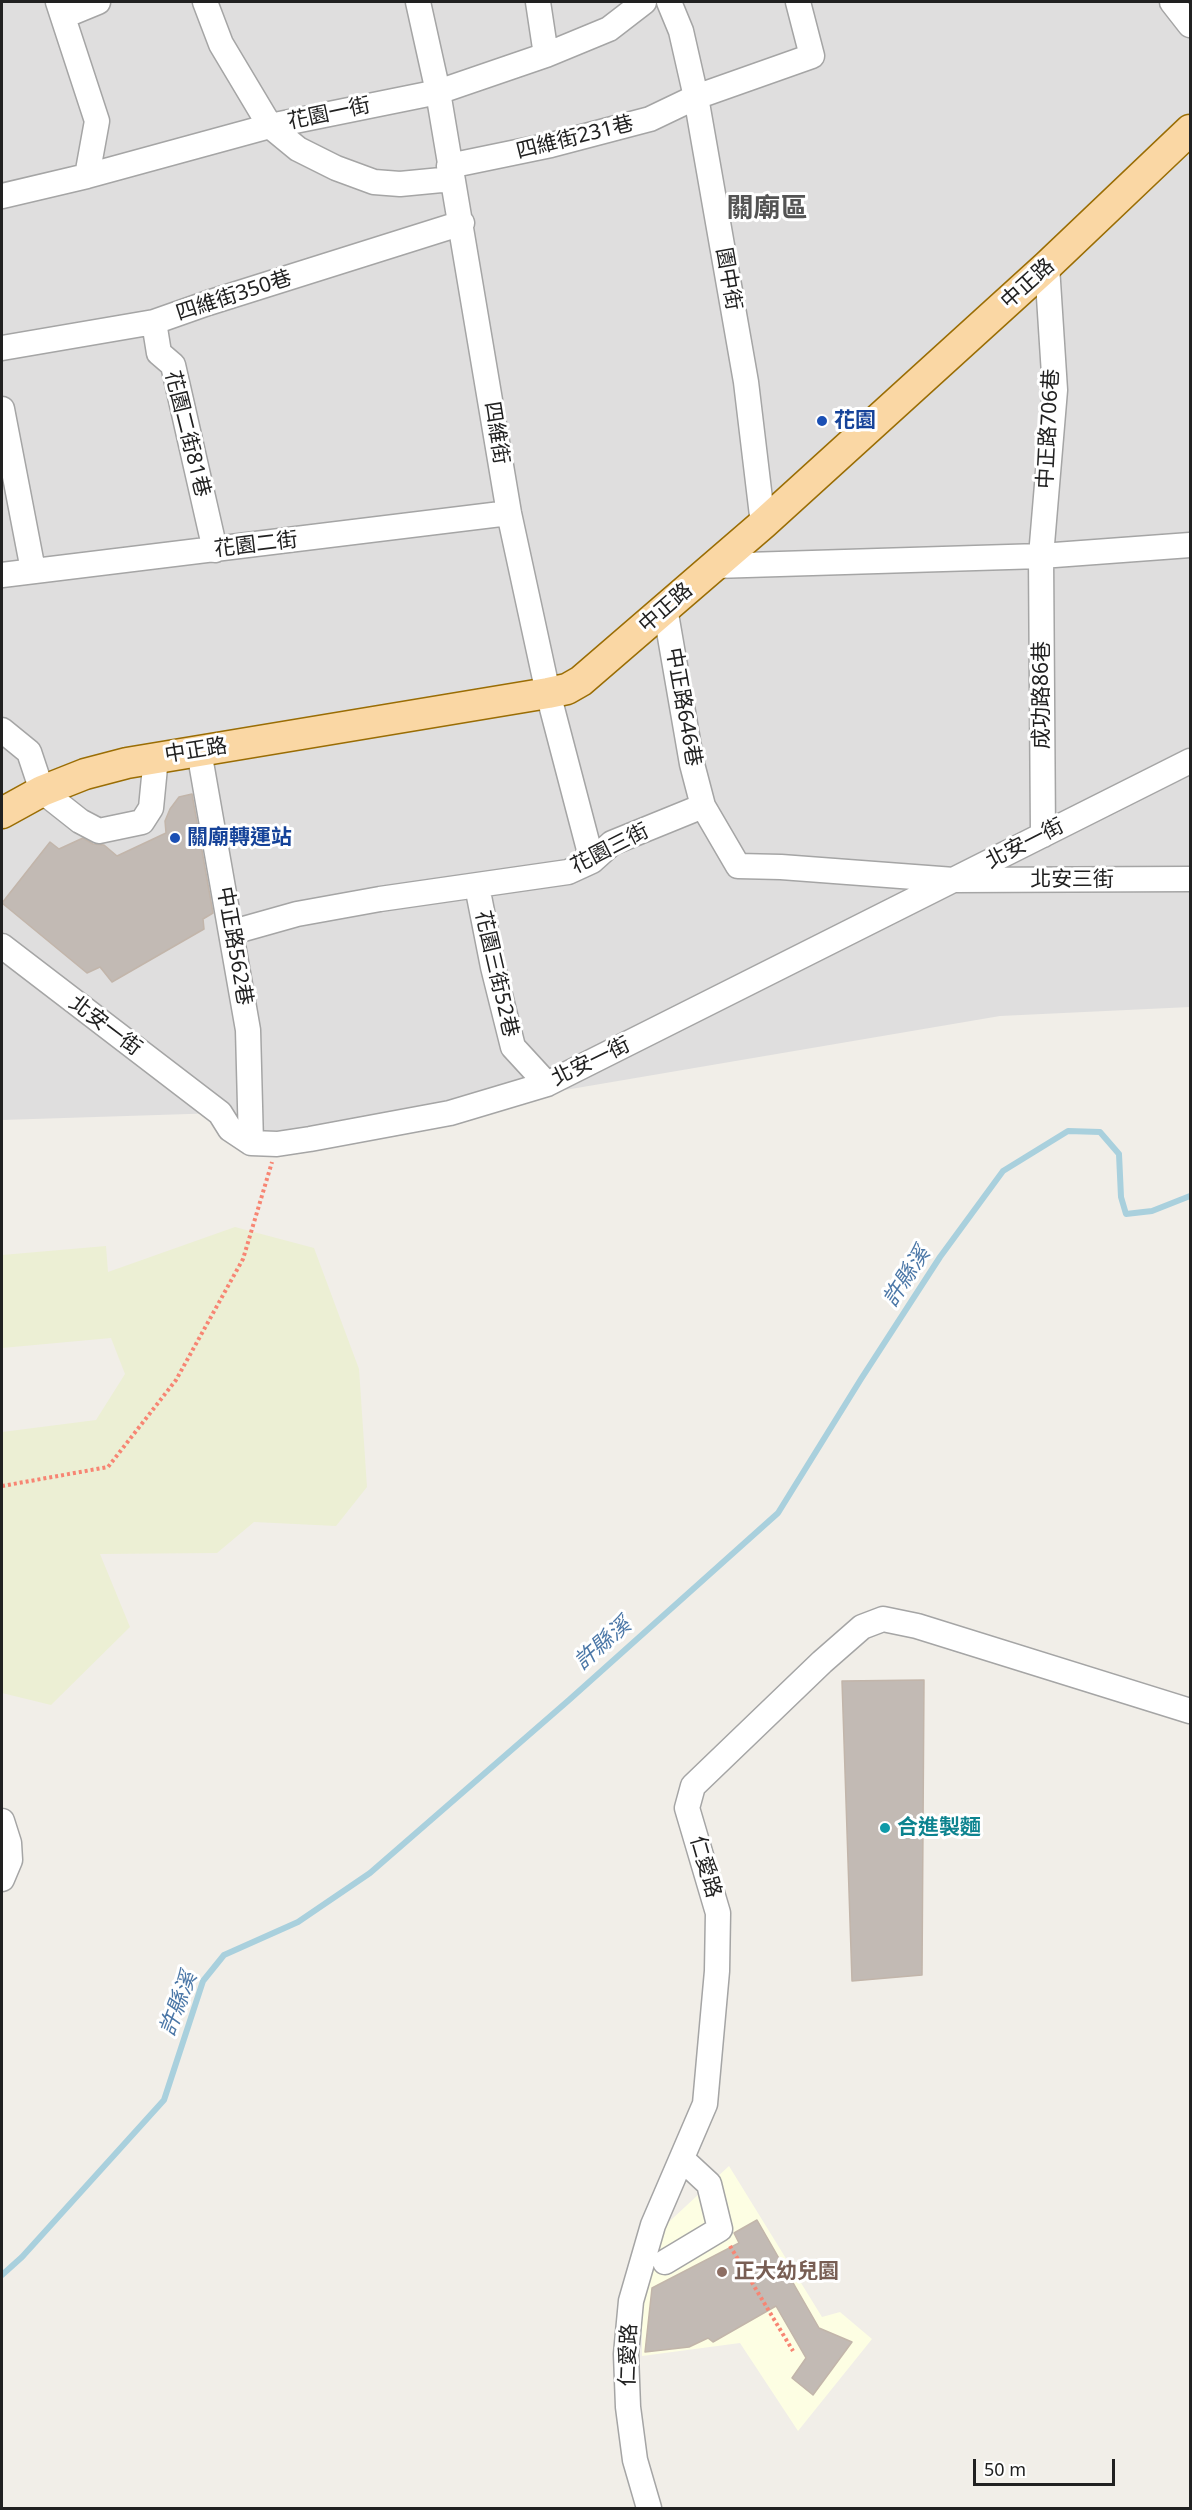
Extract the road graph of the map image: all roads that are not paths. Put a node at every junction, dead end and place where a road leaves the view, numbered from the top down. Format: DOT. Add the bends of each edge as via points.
graph roads {
  1 [pos="98,2"];
  2 [pos="205,2"];
  3 [pos="418,2"];
  4 [pos="538,2"];
  5 [pos="644,2"];
  6 [pos="669,2"];
  7 [pos="798,2"];
  8 [pos="1172,2"];
  9 [pos="61,9"];
  10 [pos="1191,25"];
  11 [pos="546,55"];
  12 [pos="438,92"];
  13 [pos="696,97"];
  14 [pos="270,126"];
  15 [pos="1191,130"];
  16 [pos="450,173"];
  17 [pos="87,176"];
  18 [pos="2,196"];
  19 [pos="462,223"];
  20 [pos="1047,266"];
  21 [pos="154,322"];
  22 [pos="2,348"];
  23 [pos="2,408"];
  24 [pos="510,513"];
  25 [pos="763,524"];
  26 [pos="1191,545"];
  27 [pos="215,550"];
  28 [pos="1041,556"];
  29 [pos="714,566"];
  30 [pos="33,570"];
  31 [pos="2,575"];
  32 [pos="665,608"];
  33 [pos="548,693"];
  34 [pos="2,730"];
  35 [pos="199,751"];
  36 [pos="156,757"];
  37 [pos="1189,768"];
  38 [pos="42,791"];
  39 [pos="703,806"];
  40 [pos="2,813"];
  41 [pos="1043,835"];
  42 [pos="592,861"];
  43 [pos="1191,879"];
  44 [pos="954,880"];
  45 [pos="477,886"];
  46 [pos="232,932"];
  47 [pos="2,946"];
  48 [pos="548,1084"];
  49 [pos="251,1143"];
  50 [pos="1191,1711"];
  51 [pos="2,1821"];
  52 [pos="2,1879"];
  53 [pos="682,2159"];
  54 [pos="665,2262"];
  55 [pos="649,2508"];
  1 -- 9 [label="street"];
  2 -- 14 [label="street, 四維街231巷" via="221,44"];
  3 -- 12 [label="street, 四維街"];
  4 -- 11 [label="street"];
  5 -- 11 [label="street, 花園一街" via="609,29"];
  6 -- 13 [label="street, 園中街" via="681,31"];
  7 -- 13 [label="street, 四維街231巷" via="812,56"];
  8 -- 10 [label="street"];
  9 -- 17 [label="street" via="96,122"];
  11 -- 12 [label="street, 花園一街"];
  12 -- 14 [label="street, 花園一街"];
  12 -- 16 [label="street, 四維街"];
  13 -- 16 [label="street, 四維街231巷" via="650,119"];
  13 -- 25 [label="street, 園中街" via="746,382"];
  14 -- 16 [label="street, 四維街231巷" via="298,149 375,182 400,184"];
  14 -- 17 [label="street, 花園一街"];
  15 -- 20 [label="main road, 中正路"];
  16 -- 19 [label="street, 四維街"];
  17 -- 18 [label="street, 花園一街"];
  19 -- 21 [label="street, 四維街350巷"];
  19 -- 24 [label="street, 四維街"];
  20 -- 25 [label="main road, 中正路"];
  20 -- 28 [label="street, 中正路706巷" via="1055,390"];
  21 -- 22 [label="street, 四維街350巷"];
  21 -- 27 [label="street, 花園二街81巷" via="159,352 173,365"];
  23 -- 30 [label="street"];
  24 -- 27 [label="street, 花園二街"];
  24 -- 33 [label="street, 四維街"];
  25 -- 29 [label="main road, 中正路"];
  26 -- 28 [label="street"];
  27 -- 30 [label="street, 花園二街"];
  28 -- 29 [label="street"];
  28 -- 41 [label="street, 成功路86巷"];
  29 -- 32 [label="main road, 中正路"];
  30 -- 31 [label="street, 花園二街"];
  32 -- 33 [label="main road, 中正路" via="581,681"];
  32 -- 39 [label="street, 中正路646巷"];
  33 -- 35 [label="main road, 中正路"];
  33 -- 42 [label="street, 四維街"];
  34 -- 38 [label="street" via="29,752"];
  35 -- 36 [label="main road, 中正路"];
  35 -- 46 [label="street, 中正路562巷"];
  36 -- 38 [label="main road, 中正路" via="85,774"];
  36 -- 38 [label="street" via="150,808 142,822 99,831"];
  37 -- 41 [label="street, 北安一街"];
  38 -- 40 [label="main road, 中正路"];
  39 -- 42 [label="street, 花園三街" via="612,843"];
  39 -- 44 [label="street" via="738,866"];
  41 -- 44 [label="street, 北安一街"];
  42 -- 45 [label="street, 花園三街" via="568,872"];
  43 -- 44 [label="street, 北安三街"];
  44 -- 48 [label="street, 北安一街"];
  45 -- 46 [label="street, 花園三街" via="297,914"];
  45 -- 48 [label="street, 花園三街52巷" via="513,1047"];
  46 -- 49 [label="street, 中正路562巷" via="248,1030"];
  47 -- 49 [label="street, 北安一街" via="220,1113 230,1129"];
  48 -- 49 [label="street, 北安一街" via="438,1116 277,1144"];
  50 -- 53 [label="street, 仁愛路" via="917,1626 883,1619 862,1627 822,1662 693,1786 687,1808 716,1905 718,1941 705,2104"];
  51 -- 52 [label="street" via="10,1860"];
  53 -- 54 [label="street" via="709,2184 720,2229"];
  53 -- 55 [label="street, 仁愛路" via="652,2225 631,2301 626,2354 628,2407 635,2460"];
}
